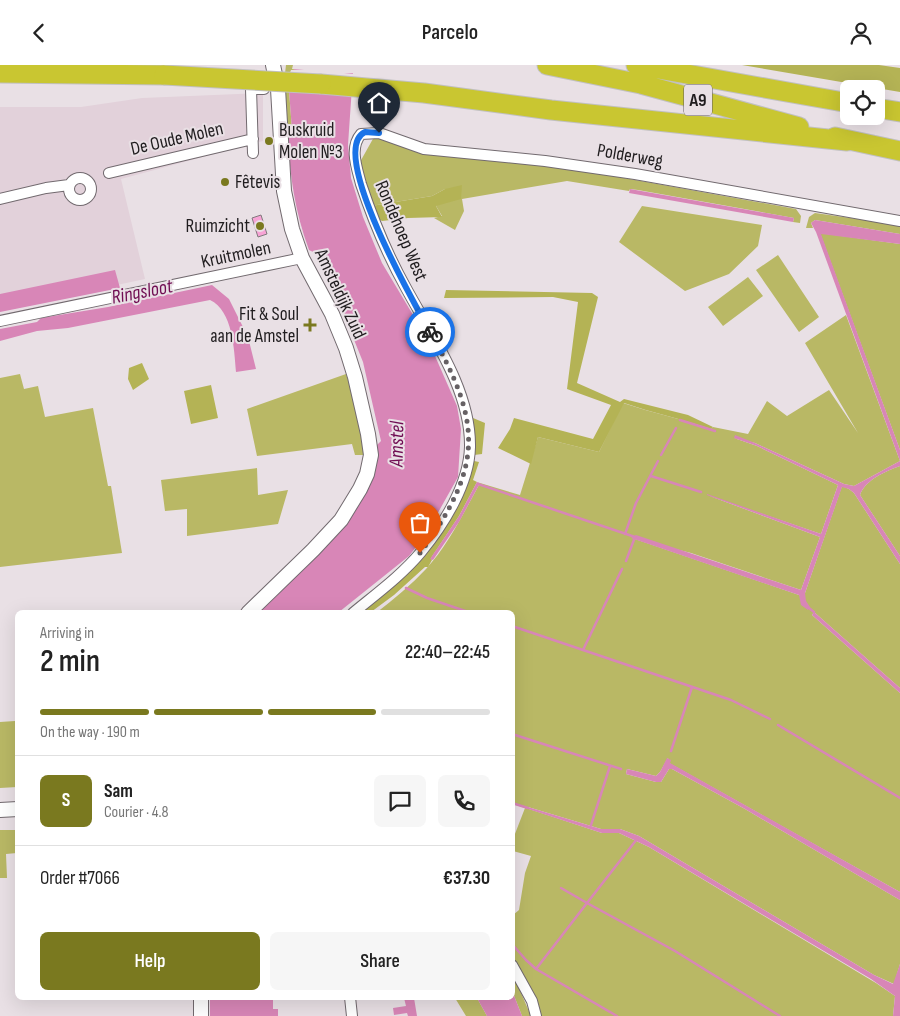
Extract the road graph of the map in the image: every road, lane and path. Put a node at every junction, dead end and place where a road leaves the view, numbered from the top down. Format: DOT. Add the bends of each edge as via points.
graph roads {
  1 [pos="272,65"];
  2 [pos="547,65"];
  3 [pos="636,65"];
  4 [pos="0,73"];
  5 [pos="278,89"];
  6 [pos="840,101"];
  7 [pos="885,109"];
  8 [pos="900,112"];
  9 [pos="253,139"];
  10 [pos="357,139"];
  11 [pos="847,141"];
  12 [pos="900,151"];
  13 [pos="253,153"];
  14 [pos="109,173"];
  15 [pos="70,185"];
  16 [pos="0,199"];
  17 [pos="900,221"];
  18 [pos="302,258"];
  19 [pos="0,321"];
  20 [pos="251,610"];
  21 [pos="356,610"];
  22 [pos="15,809"];
  23 [pos="0,810"];
  24 [pos="515,970"];
  25 [pos="202,1000"];
  26 [pos="350,1000"];
  27 [pos="201,1016"];
  28 [pos="352,1016"];
  29 [pos="536,1016"];
  1 -- 5 [label="street, Amsteldijk Zuid"];
  2 -- 11 [label="highway, A9" via="641,84"];
  3 -- 6 [label="highway, A9"];
  4 -- 11 [label="highway, A9, bridge" via="272,80 424,93 550,110"];
  5 -- 9 [label="street, De Oude Molen" via="252,89"];
  5 -- 18 [label="street, Amsteldijk Zuid" via="284,191"];
  7 -- 8 [label="highway"];
  9 -- 13 [label="street, De Oude Molen"];
  9 -- 14 [label="street, De Oude Molen"];
  10 -- 17 [label="street, Polderweg" via="365,132 379,133 424,149 635,174"];
  10 -- 21 [label="street, Rondehoep West" via="355,160 370,214 441,351 461,397 470,449 464,477 432,537 402,571"];
  11 -- 12 [label="highway, A9"];
  15 -- 16 [label="street"];
  18 -- 19 [label="street, Kruitmolen"];
  18 -- 20 [label="street, Amsteldijk Zuid" via="346,348 368,433 370,463 360,489 340,520"];
  22 -- 23 [label="street"];
  24 -- 29 [label="street" via="532,1001"];
  25 -- 27 [label="street"];
  26 -- 28 [label="street"];
}
